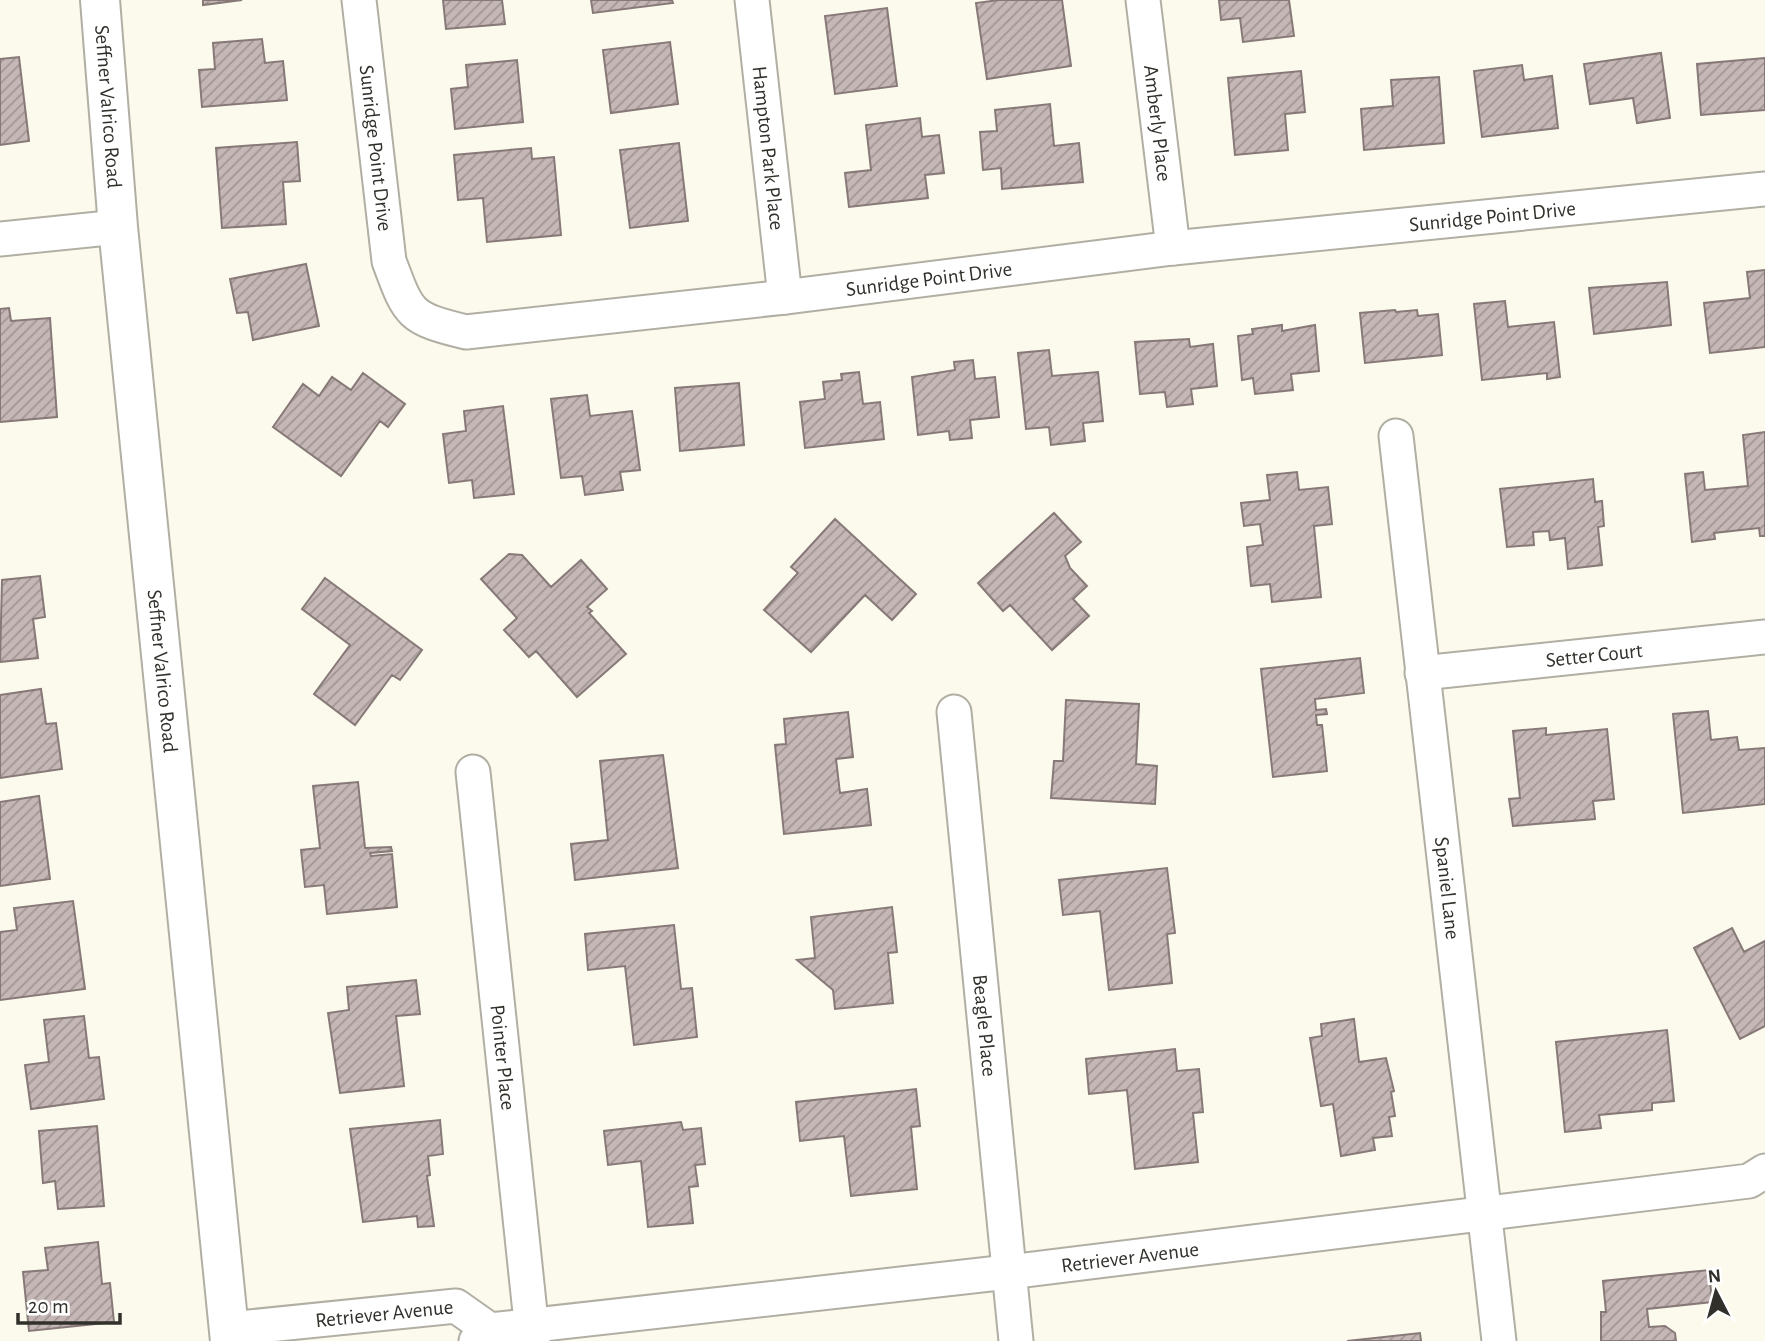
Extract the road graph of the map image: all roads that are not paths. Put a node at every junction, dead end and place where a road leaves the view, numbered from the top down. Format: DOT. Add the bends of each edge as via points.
graph roads {
  1 [pos="100,0"];
  2 [pos="359,0"];
  3 [pos="752,0"];
  4 [pos="1143,0"];
  5 [pos="1765,189"];
  6 [pos="118,227"];
  7 [pos="0,239"];
  8 [pos="1172,248"];
  9 [pos="785,297"];
  10 [pos="1396,436"];
  11 [pos="1765,636"];
  12 [pos="1422,673"];
  13 [pos="954,712"];
  14 [pos="472,772"];
  15 [pos="1765,1171"];
  16 [pos="1486,1214"];
  17 [pos="1008,1272"];
  18 [pos="532,1333"];
  19 [pos="230,1335"];
  20 [pos="483,1335"];
  21 [pos="1016,1341"];
  22 [pos="1499,1341"];
  1 -- 6 [label="street, Seffner Valrico Road"];
  2 -- 9 [label="street, Sunridge Point Drive" via="389,261 404,300 425,322 466,332"];
  3 -- 9 [label="street, Hampton Park Place"];
  4 -- 8 [label="street, Amberly Place"];
  5 -- 8 [label="street, Sunridge Point Drive"];
  6 -- 7 [label="street"];
  6 -- 19 [label="street, Seffner Valrico Road"];
  8 -- 9 [label="street, Sunridge Point Drive"];
  10 -- 12 [label="street, Spaniel Lane"];
  11 -- 12 [label="street, Setter Court"];
  12 -- 16 [label="street, Spaniel Lane"];
  13 -- 17 [label="street, Beagle Place"];
  14 -- 18 [label="street, Pointer Place"];
  15 -- 16 [label="street, Retriever Avenue" via="1749,1181"];
  16 -- 17 [label="street, Retriever Avenue"];
  16 -- 22 [label="street, Spaniel Lane"];
  17 -- 18 [label="street, Retriever Avenue"];
  17 -- 21 [label="street, Beagle Place"];
  18 -- 20 [label="street, Retriever Avenue"];
  19 -- 20 [label="street, Retriever Avenue" via="456,1306"];
}
